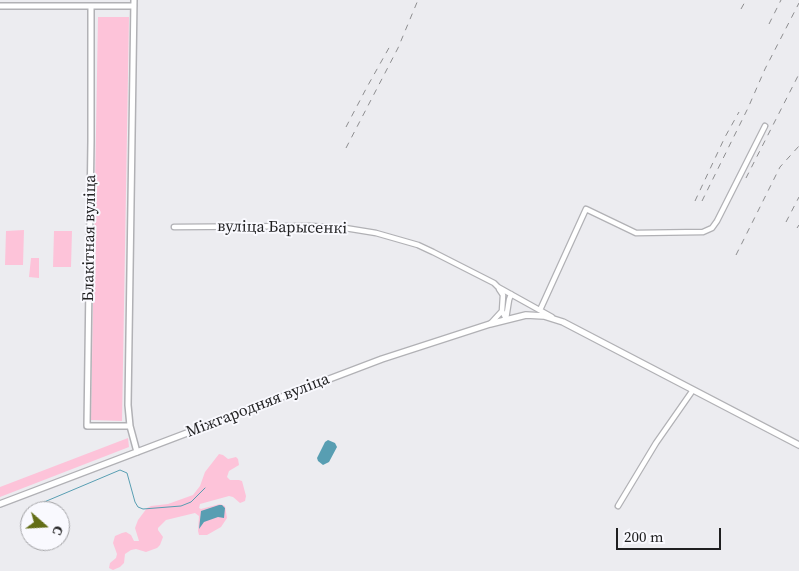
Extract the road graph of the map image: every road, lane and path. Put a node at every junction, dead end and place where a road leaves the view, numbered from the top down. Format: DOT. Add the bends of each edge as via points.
graph roads {
  1 [pos="134,3"];
  2 [pos="0,6"];
  3 [pos="91,7"];
  4 [pos="765,126"];
  5 [pos="174,227"];
  6 [pos="498,288"];
  7 [pos="511,294"];
  8 [pos="503,300"];
  9 [pos="502,312"];
  10 [pos="539,312"];
  11 [pos="518,316"];
  12 [pos="506,319"];
  13 [pos="490,324"];
  14 [pos="693,390"];
  15 [pos="130,426"];
  16 [pos="799,445"];
  17 [pos="138,452"];
  18 [pos="0,504"];
  19 [pos="618,506"];
  1 -- 3 [label="street"];
  1 -- 15 [label="street"];
  2 -- 3 [label="street"];
  3 -- 15 [label="street, Блакітная вуліца" via="87,426"];
  4 -- 10 [label="street" via="712,228 703,232 636,233 586,209"];
  5 -- 6 [label="street, вуліца Барысенкі" via="311,226 358,230 418,245 494,283"];
  6 -- 7 [label="street, вуліца Барысенкі"];
  6 -- 8 [label="street"];
  7 -- 8 [label="street"];
  7 -- 10 [label="street, вуліца Барысенкі"];
  7 -- 12 [label="street"];
  8 -- 9 [label="street"];
  9 -- 12 [label="street"];
  9 -- 13 [label="street"];
  10 -- 11 [label="main road, вуліца Барысенкі"];
  10 -- 14 [label="main road, вуліца Барысенкі"];
  11 -- 12 [label="main road, Міжгародняя вуліца"];
  12 -- 13 [label="main road, Міжгародняя вуліца"];
  13 -- 17 [label="main road, Міжгародняя вуліца" via="382,359"];
  14 -- 16 [label="main road, вуліца Барысенкі"];
  14 -- 19 [label="street" via="660,436"];
  15 -- 17 [label="street"];
  17 -- 18 [label="main road, Міжгародняя вуліца"];
}
